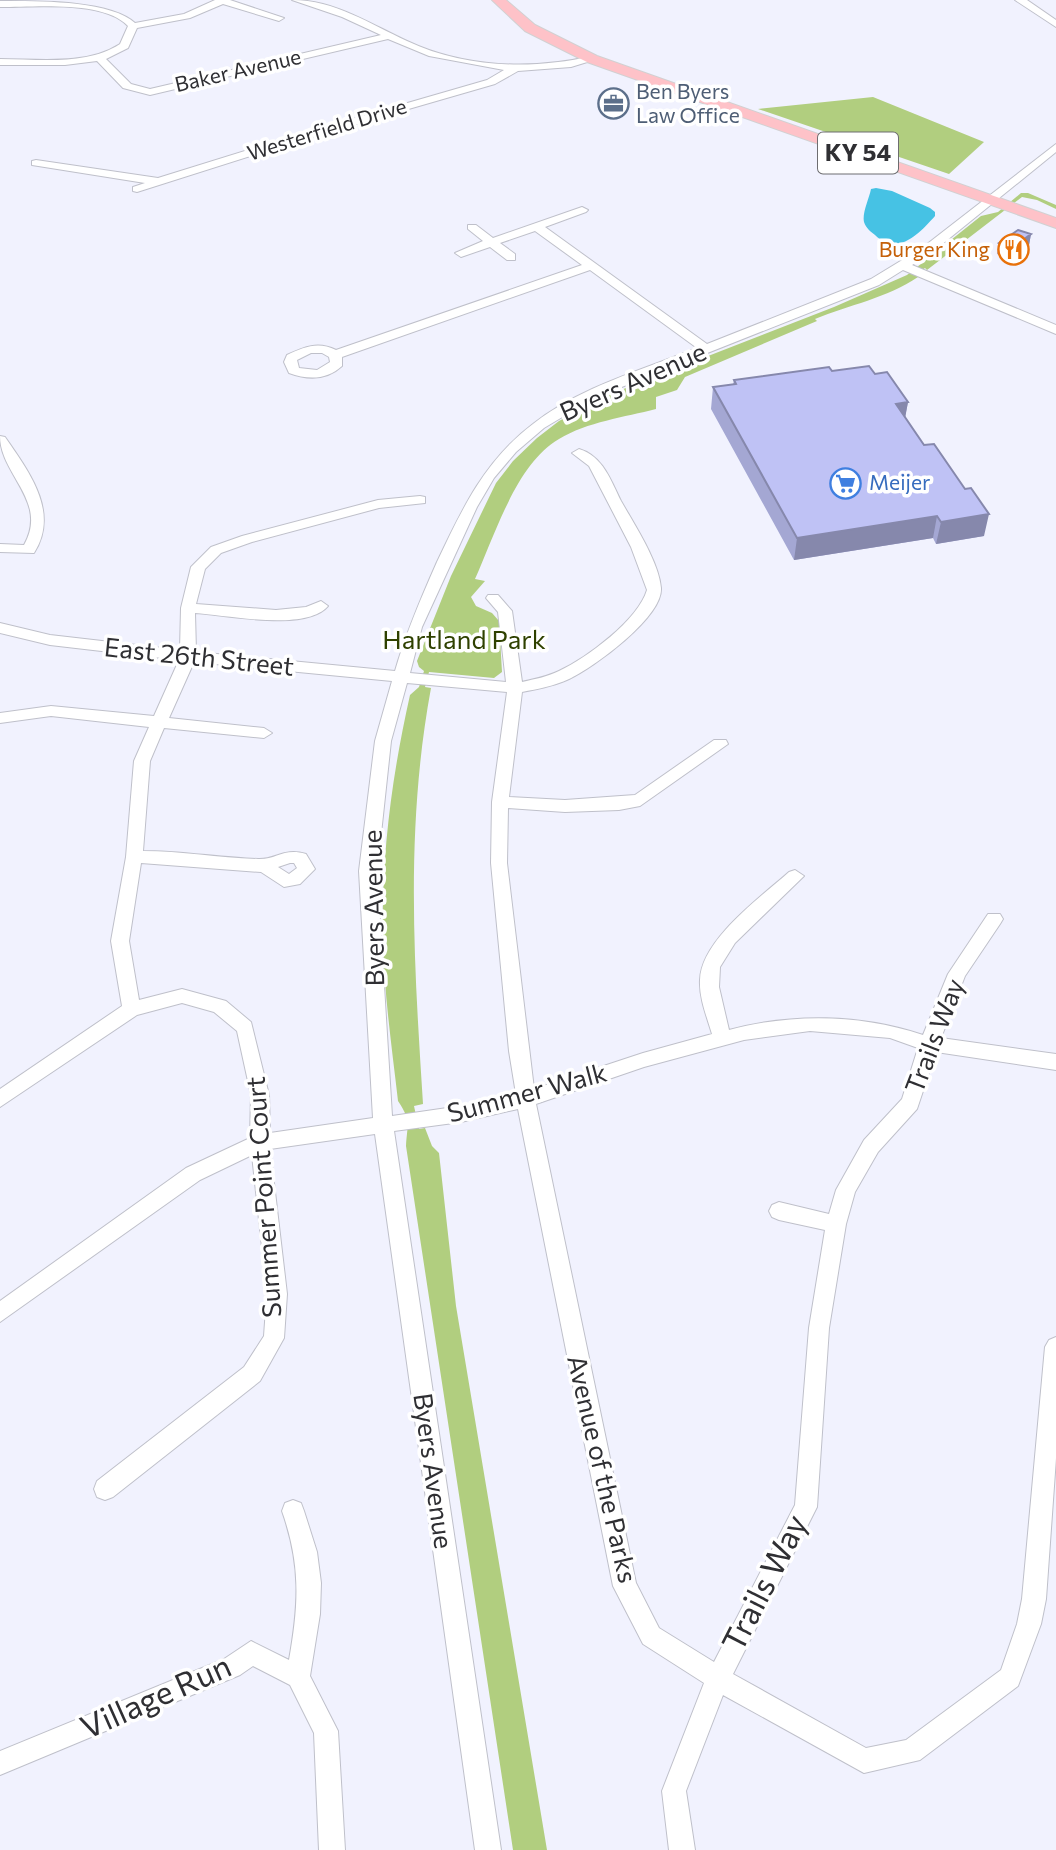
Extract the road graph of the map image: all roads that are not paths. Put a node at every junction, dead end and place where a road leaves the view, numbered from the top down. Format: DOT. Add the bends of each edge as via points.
graph roads {
  1 [pos="222,0"];
  2 [pos="297,0"];
  3 [pos="498,0"];
  4 [pos="1020,0"];
  5 [pos="29,2"];
  6 [pos="0,4"];
  7 [pos="108,4"];
  8 [pos="279,19"];
  9 [pos="1056,24"];
  10 [pos="133,26"];
  11 [pos="390,36"];
  12 [pos="99,57"];
  13 [pos="593,59"];
  14 [pos="0,62"];
  15 [pos="515,68"];
  16 [pos="1056,147"];
  17 [pos="36,163"];
  18 [pos="155,181"];
  19 [pos="137,189"];
  20 [pos="990,200"];
  21 [pos="582,210"];
  22 [pos="1056,223"];
  23 [pos="536,226"];
  24 [pos="472,227"];
  25 [pos="491,242"];
  26 [pos="461,253"];
  27 [pos="511,257"];
  28 [pos="902,265"];
  29 [pos="591,266"];
  30 [pos="1056,330"];
  31 [pos="706,349"];
  32 [pos="335,355"];
  33 [pos="2,449"];
  34 [pos="579,453"];
  35 [pos="420,500"];
  36 [pos="0,548"];
  37 [pos="493,598"];
  38 [pos="321,606"];
  39 [pos="188,608"];
  40 [pos="0,628"];
  41 [pos="188,657"];
  42 [pos="400,676"];
  43 [pos="515,688"];
  44 [pos="0,718"];
  45 [pos="160,723"];
  46 [pos="264,733"];
  47 [pos="720,744"];
  48 [pos="500,802"];
  49 [pos="134,857"];
  50 [pos="265,866"];
  51 [pos="795,876"];
  52 [pos="994,919"];
  53 [pos="132,1010"];
  54 [pos="722,1039"];
  55 [pos="929,1044"];
  56 [pos="1056,1062"];
  57 [pos="0,1099"];
  58 [pos="527,1099"];
  59 [pos="383,1125"];
  60 [pos="260,1142"];
  61 [pos="779,1211"];
  62 [pos="836,1224"];
  63 [pos="0,1313"];
  64 [pos="1056,1348"];
  65 [pos="105,1489"];
  66 [pos="293,1511"];
  67 [pos="1048,1544"];
  68 [pos="298,1677"];
  69 [pos="718,1678"];
  70 [pos="0,1763"];
  71 [pos="332,1850"];
  72 [pos="488,1850"];
  73 [pos="682,1850"];
  1 -- 8 [label="street"];
  1 -- 10 [label="street" via="187,16"];
  2 -- 11 [label="street" via="355,18"];
  3 -- 13 [label="main road, KY 54" via="530,28"];
  4 -- 9 [label="street"];
  5 -- 6 [label="street"];
  5 -- 7 [label="street"];
  7 -- 10 [label="street"];
  10 -- 12 [label="street" via="123,47"];
  11 -- 12 [label="street, Baker Avenue" via="150,92 126,87"];
  11 -- 15 [label="street" via="438,55"];
  12 -- 14 [label="street"];
  13 -- 15 [label="street" via="556,68"];
  13 -- 20 [label="main road, KY 54"];
  15 -- 18 [label="street, Westerfield Drive" via="491,82"];
  16 -- 20 [label="street, Byers Avenue"];
  17 -- 18 [label="street"];
  18 -- 19 [label="street, Westerfield Drive"];
  20 -- 22 [label="main road, KY 54"];
  20 -- 28 [label="street, Byers Avenue"];
  21 -- 23 [label="street"];
  23 -- 25 [label="street"];
  23 -- 29 [label="street"];
  24 -- 25 [label="street"];
  25 -- 26 [label="street"];
  25 -- 27 [label="street"];
  28 -- 30 [label="street"];
  28 -- 31 [label="street, Byers Avenue" via="875,282"];
  29 -- 31 [label="street"];
  29 -- 32 [label="street"];
  31 -- 42 [label="street, Byers Avenue" via="580,400 511,449 470,507 430,591"];
  33 -- 36 [label="street" via="40,517 39,534 29,550"];
  34 -- 43 [label="street, East 26th Street" via="595,464 643,560 654,590 652,599 632,622 574,669 550,681"];
  35 -- 39 [label="street" via="378,504 216,550 198,567"];
  37 -- 43 [label="street, Avenue of the Parks" via="505,611"];
  38 -- 39 [label="street" via="292,614"];
  39 -- 41 [label="street"];
  40 -- 41 [label="street, East 26th Street" via="50,640"];
  41 -- 42 [label="street, East 26th Street"];
  41 -- 45 [label="street"];
  42 -- 43 [label="street, East 26th Street"];
  42 -- 59 [label="street, Byers Avenue" via="383,741 368,871"];
  43 -- 48 [label="street, Avenue of the Parks"];
  44 -- 45 [label="street" via="51,711"];
  45 -- 46 [label="street"];
  45 -- 49 [label="street" via="142,761"];
  47 -- 48 [label="street" via="640,800 565,806"];
  48 -- 58 [label="street, Avenue of the Parks" via="499,863"];
  49 -- 50 [label="street"];
  49 -- 53 [label="street" via="120,941"];
  51 -- 54 [label="street" via="710,964 709,980"];
  52 -- 55 [label="street, Trails Way" via="957,974"];
  53 -- 57 [label="street, Summer Point Court"];
  53 -- 60 [label="street, Summer Point Court" via="182,996 220,1006 245,1027 260,1095"];
  54 -- 55 [label="street, Summer Walk" via="820,1025 890,1031"];
  54 -- 58 [label="street, Summer Walk"];
  55 -- 56 [label="street, Summer Walk"];
  55 -- 62 [label="street, Trails Way" via="910,1104 871,1146 846,1190"];
  58 -- 59 [label="street, Summer Walk"];
  58 -- 69 [label="street, Avenue of the Parks" via="625,1586 651,1636"];
  59 -- 60 [label="street, Summer Walk"];
  59 -- 72 [label="street, Byers Avenue"];
  60 -- 63 [label="street, Summer Walk" via="193,1174"];
  60 -- 65 [label="street, Summer Point Court" via="277,1294 274,1338 252,1374"];
  61 -- 62 [label="street"];
  62 -- 69 [label="street, Trails Way" via="819,1328 806,1507"];
  64 -- 67 [label="street, Avenue of the Parks" via="1043,1474"];
  66 -- 68 [label="street" via="308,1572 308,1612"];
  67 -- 69 [label="street, Avenue of the Parks" via="1029,1624 1010,1678 911,1751 864,1761"];
  68 -- 70 [label="street, Village Run" via="251,1653 232,1667"];
  68 -- 71 [label="street" via="326,1731"];
  69 -- 73 [label="street, Trails Way" via="674,1791"];
}
